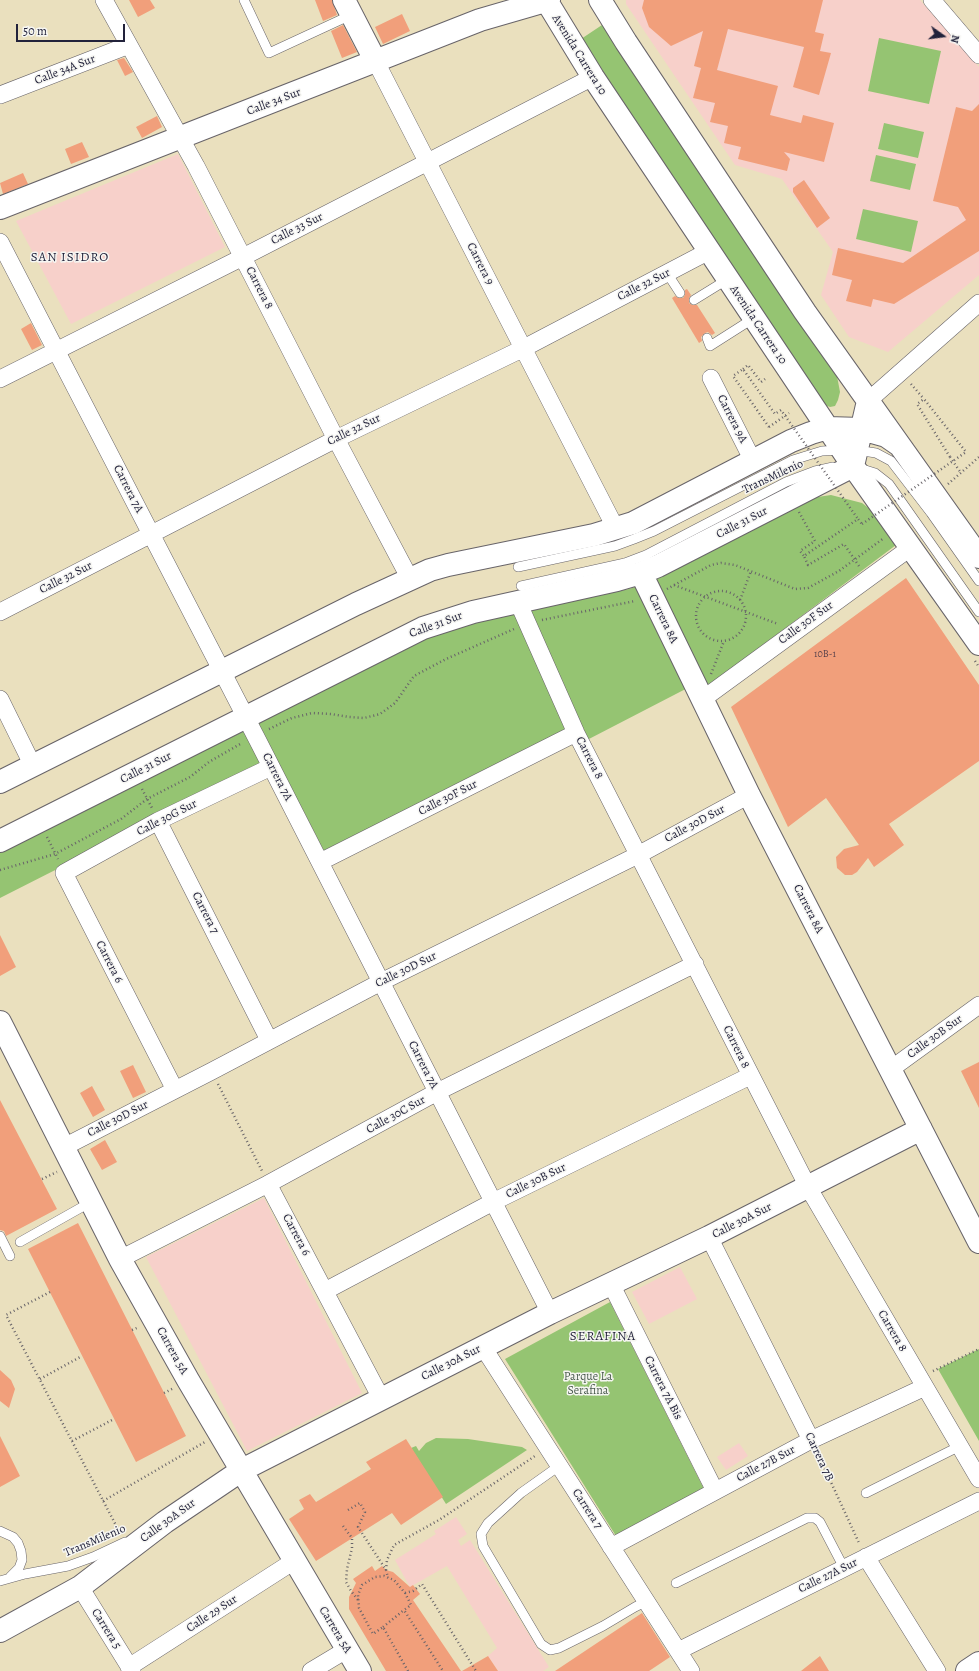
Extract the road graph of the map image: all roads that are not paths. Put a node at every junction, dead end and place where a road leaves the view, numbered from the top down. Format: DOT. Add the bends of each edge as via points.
graph roads {
  1 [pos="104,0"];
  2 [pos="244,0"];
  3 [pos="547,0"];
  4 [pos="600,0"];
  5 [pos="940,3"];
  6 [pos="347,7"];
  7 [pos="129,44"];
  8 [pos="979,55"];
  9 [pos="376,62"];
  10 [pos="592,77"];
  11 [pos="0,95"];
  12 [pos="181,138"];
  13 [pos="428,162"];
  14 [pos="0,208"];
  15 [pos="0,242"];
  16 [pos="709,251"];
  17 [pos="243,257"];
  18 [pos="667,273"];
  19 [pos="728,280"];
  20 [pos="680,293"];
  21 [pos="694,300"];
  22 [pos="979,303"];
  23 [pos="754,318"];
  24 [pos="707,338"];
  25 [pos="524,348"];
  26 [pos="56,350"];
  27 [pos="711,378"];
  28 [pos="0,379"];
  29 [pos="868,401"];
  30 [pos="828,428"];
  31 [pos="861,429"];
  32 [pos="336,439"];
  33 [pos="900,445"];
  34 [pos="850,455"];
  35 [pos="753,461"];
  36 [pos="616,529"];
  37 [pos="152,534"];
  38 [pos="910,548"];
  39 [pos="979,557"];
  40 [pos="518,567"];
  41 [pos="641,574"];
  42 [pos="410,578"];
  43 [pos="979,581"];
  44 [pos="519,594"];
  45 [pos="0,612"];
  46 [pos="979,612"];
  47 [pos="979,644"];
  48 [pos="222,671"];
  49 [pos="705,689"];
  50 [pos="0,699"];
  51 [pos="251,726"];
  52 [pos="576,733"];
  53 [pos="33,766"];
  54 [pos="272,766"];
  55 [pos="0,782"];
  56 [pos="749,795"];
  57 [pos="158,821"];
  58 [pos="0,841"];
  59 [pos="638,855"];
  60 [pos="320,862"];
  61 [pos="64,872"];
  62 [pos="695,964"];
  63 [pos="381,982"];
  64 [pos="979,1005"];
  65 [pos="0,1022"];
  66 [pos="269,1040"];
  67 [pos="891,1069"];
  68 [pos="750,1076"];
  69 [pos="175,1090"];
  70 [pos="437,1092"];
  71 [pos="921,1129"];
  72 [pos="64,1147"];
  73 [pos="268,1184"];
  74 [pos="808,1187"];
  75 [pos="91,1202"];
  76 [pos="493,1202"];
  77 [pos="0,1236"];
  78 [pos="709,1237"];
  79 [pos="20,1242"];
  80 [pos="979,1242"];
  81 [pos="10,1256"];
  82 [pos="120,1259"];
  83 [pos="612,1284"];
  84 [pos="325,1291"];
  85 [pos="550,1313"];
  86 [pos="483,1347"];
  87 [pos="922,1383"];
  88 [pos="381,1398"];
  89 [pos="812,1440"];
  90 [pos="960,1446"];
  91 [pos="559,1466"];
  92 [pos="242,1470"];
  93 [pos="979,1479"];
  94 [pos="715,1491"];
  95 [pos="866,1493"];
  96 [pos="979,1501"];
  97 [pos="165,1522"];
  98 [pos="0,1531"];
  99 [pos="611,1547"];
  100 [pos="866,1557"];
  101 [pos="294,1561"];
  102 [pos="844,1568"];
  103 [pos="3,1580"];
  104 [pos="676,1583"];
  105 [pos="80,1587"];
  106 [pos="646,1602"];
  107 [pos="0,1631"];
  108 [pos="346,1650"];
  109 [pos="678,1651"];
  110 [pos="979,1663"];
  111 [pos="131,1669"];
  112 [pos="689,1670"];
  113 [pos="311,1671"];
  114 [pos="360,1671"];
  115 [pos="937,1671"];
  116 [pos="967,1671"];
  1 -- 7 [label="street, Carrera 8"];
  2 -- 6 [label="lane" via="269,53"];
  3 -- 9 [label="street, Calle 34 Sur" via="480,20"];
  3 -- 10 [label="street, Avenida Carrera 10"];
  4 -- 29 [label="street" via="805,312"];
  5 -- 8 [label="street"];
  6 -- 9 [label="street, Carrera 9"];
  7 -- 11 [label="street, Calle 34A Sur"];
  7 -- 12 [label="street, Carrera 8"];
  9 -- 12 [label="street, Calle 34 Sur"];
  9 -- 13 [label="street, Carrera 9"];
  10 -- 13 [label="street, Calle 33 Sur"];
  10 -- 16 [label="street, Avenida Carrera 10"];
  12 -- 14 [label="street, Calle 34 Sur"];
  12 -- 17 [label="street, Carrera 8"];
  13 -- 17 [label="street, Calle 33 Sur"];
  13 -- 25 [label="street, Carrera 9"];
  15 -- 26 [label="street, Carrera 7A"];
  16 -- 18 [label="street, Calle 32 Sur"];
  16 -- 19 [label="street, Avenida Carrera 10"];
  17 -- 26 [label="street, Calle 33 Sur"];
  17 -- 32 [label="street, Carrera 8"];
  18 -- 20 [label="lane"];
  18 -- 25 [label="street, Calle 32 Sur"];
  19 -- 21 [label="lane"];
  19 -- 23 [label="street, Avenida Carrera 10"];
  22 -- 29 [label="street"];
  23 -- 24 [label="lane" via="710,346"];
  23 -- 30 [label="street, Avenida Carrera 10"];
  25 -- 32 [label="street, Calle 32 Sur"];
  25 -- 36 [label="street, Carrera 9"];
  26 -- 28 [label="street, Calle 33 Sur"];
  26 -- 37 [label="street, Carrera 7A"];
  27 -- 35 [label="street, Carrera 9A"];
  29 -- 31 [label="street"];
  29 -- 33 [label="street"];
  30 -- 31 [label="street"];
  30 -- 34 [label="street, Avenida Carrera 10"];
  30 -- 35 [label="street" via="791,441"];
  31 -- 33 [label="street" via="886,436"];
  31 -- 34 [label="street"];
  32 -- 37 [label="street, Calle 32 Sur"];
  32 -- 42 [label="street, Carrera 8"];
  33 -- 39 [label="street"];
  34 -- 38 [label="street, Avenida Carrera 10"];
  34 -- 40 [label="lane, TransMilenio" via="815,453 792,460 654,531 621,544"];
  34 -- 41 [label="street, Calle 31 Sur"];
  34 -- 43 [label="lane, TransMilenio" via="876,453 891,461"];
  34 -- 44 [label="lane, TransMilenio" via="786,482 667,545 625,563"];
  34 -- 46 [label="lane, TransMilenio" via="889,484"];
  35 -- 36 [label="street" via="652,515"];
  36 -- 42 [label="street" via="448,565"];
  37 -- 45 [label="street, Calle 32 Sur"];
  37 -- 48 [label="street, Carrera 7A"];
  38 -- 47 [label="street, Avenida Carrera 10"];
  38 -- 49 [label="street, Calle 30F Sur"];
  41 -- 44 [label="street, Calle 31 Sur"];
  41 -- 49 [label="street, Carrera 8A"];
  42 -- 48 [label="street"];
  44 -- 51 [label="street, Calle 31 Sur" via="423,628"];
  44 -- 52 [label="street, Carrera 8" via="527,624"];
  48 -- 51 [label="street, Carrera 7A"];
  48 -- 53 [label="street"];
  49 -- 56 [label="street, Carrera 8A"];
  50 -- 53 [label="street"];
  51 -- 54 [label="street, Carrera 7A"];
  51 -- 58 [label="street, Calle 31 Sur"];
  52 -- 59 [label="street, Carrera 8"];
  52 -- 60 [label="street, Calle 30F Sur"];
  53 -- 55 [label="street"];
  54 -- 57 [label="street, Calle 30G Sur"];
  54 -- 60 [label="street, Carrera 7A"];
  56 -- 59 [label="street, Calle 30D Sur"];
  56 -- 67 [label="street, Carrera 8A"];
  57 -- 61 [label="street, Calle 30G Sur"];
  57 -- 66 [label="street, Carrera 7"];
  59 -- 62 [label="street, Carrera 8"];
  59 -- 63 [label="street, Calle 30D Sur"];
  60 -- 63 [label="street, Carrera 7A"];
  61 -- 69 [label="street, Carrera 6"];
  62 -- 68 [label="street, Carrera 8"];
  62 -- 70 [label="street, Calle 30C Sur"];
  63 -- 66 [label="street, Calle 30D Sur"];
  63 -- 70 [label="street, Carrera 7A"];
  64 -- 67 [label="street, Calle 30B Sur"];
  65 -- 72 [label="street, Carrera 5A"];
  66 -- 69 [label="street, Calle 30D Sur"];
  67 -- 71 [label="street, Carrera 8A"];
  68 -- 74 [label="street, Carrera 8"];
  68 -- 76 [label="street, Calle 30B Sur"];
  69 -- 72 [label="street, Calle 30D Sur"];
  70 -- 73 [label="street, Calle 30C Sur"];
  70 -- 76 [label="street, Carrera 7A"];
  71 -- 74 [label="street, Calle 30A Sur"];
  71 -- 80 [label="street, Carrera 8A"];
  72 -- 75 [label="street, Carrera 5A"];
  73 -- 82 [label="street, Calle 30C Sur"];
  73 -- 84 [label="street, Carrera 6"];
  74 -- 78 [label="street, Calle 30A Sur"];
  74 -- 87 [label="street, Carrera 8"];
  75 -- 79 [label="lane"];
  75 -- 82 [label="street, Carrera 5A"];
  76 -- 84 [label="street, Calle 30B Sur"];
  76 -- 85 [label="street, Carrera 7A"];
  77 -- 81 [label="lane"];
  78 -- 83 [label="street, Calle 30A Sur"];
  78 -- 89 [label="street, Carrera 7B"];
  82 -- 92 [label="street, Carrera 5A"];
  83 -- 85 [label="street, Calle 30A Sur"];
  83 -- 94 [label="street, Carrera 7A Bis"];
  84 -- 88 [label="street, Carrera 6"];
  85 -- 86 [label="street, Calle 30A Sur"];
  86 -- 88 [label="street, Calle 30A Sur"];
  86 -- 91 [label="street, Carrera 7"];
  87 -- 89 [label="street, Calle 27B Sur"];
  87 -- 90 [label="street, Carrera 8"];
  88 -- 92 [label="street, Calle 30A Sur"];
  89 -- 94 [label="street, Calle 27B Sur"];
  90 -- 93 [label="street, Carrera 8"];
  90 -- 95 [label="lane"];
  91 -- 99 [label="street, Carrera 7"];
  91 -- 106 [label="lane" via="521,1493 488,1523 481,1534 483,1546 541,1644 550,1650 559,1648"];
  92 -- 97 [label="street, Calle 30A Sur"];
  92 -- 101 [label="street, Carrera 5A"];
  94 -- 99 [label="street, Calle 27B Sur"];
  96 -- 100 [label="street, Calle 27A Sur"];
  97 -- 103 [label="lane, TransMilenio" via="93,1557 68,1566"];
  97 -- 105 [label="street, Calle 30A Sur"];
  98 -- 103 [label="lane, TransMilenio" via="13,1537 18,1543 22,1560 14,1574"];
  99 -- 106 [label="street, Carrera 7"];
  100 -- 102 [label="street, Calle 27A Sur"];
  100 -- 115 [label="street"];
  101 -- 108 [label="street, Carrera 5A"];
  101 -- 111 [label="street, Calle 29 Sur"];
  102 -- 104 [label="lane" via="820,1522 815,1518 808,1518"];
  102 -- 109 [label="street, Calle 27A Sur"];
  105 -- 107 [label="street, Calle 30A Sur"];
  105 -- 111 [label="street, Carrera 5"];
  106 -- 109 [label="street, Carrera 7"];
  108 -- 113 [label="street"];
  108 -- 114 [label="street, Carrera 5A"];
  109 -- 112 [label="street, Carrera 7"];
  110 -- 116 [label="street"];
}
